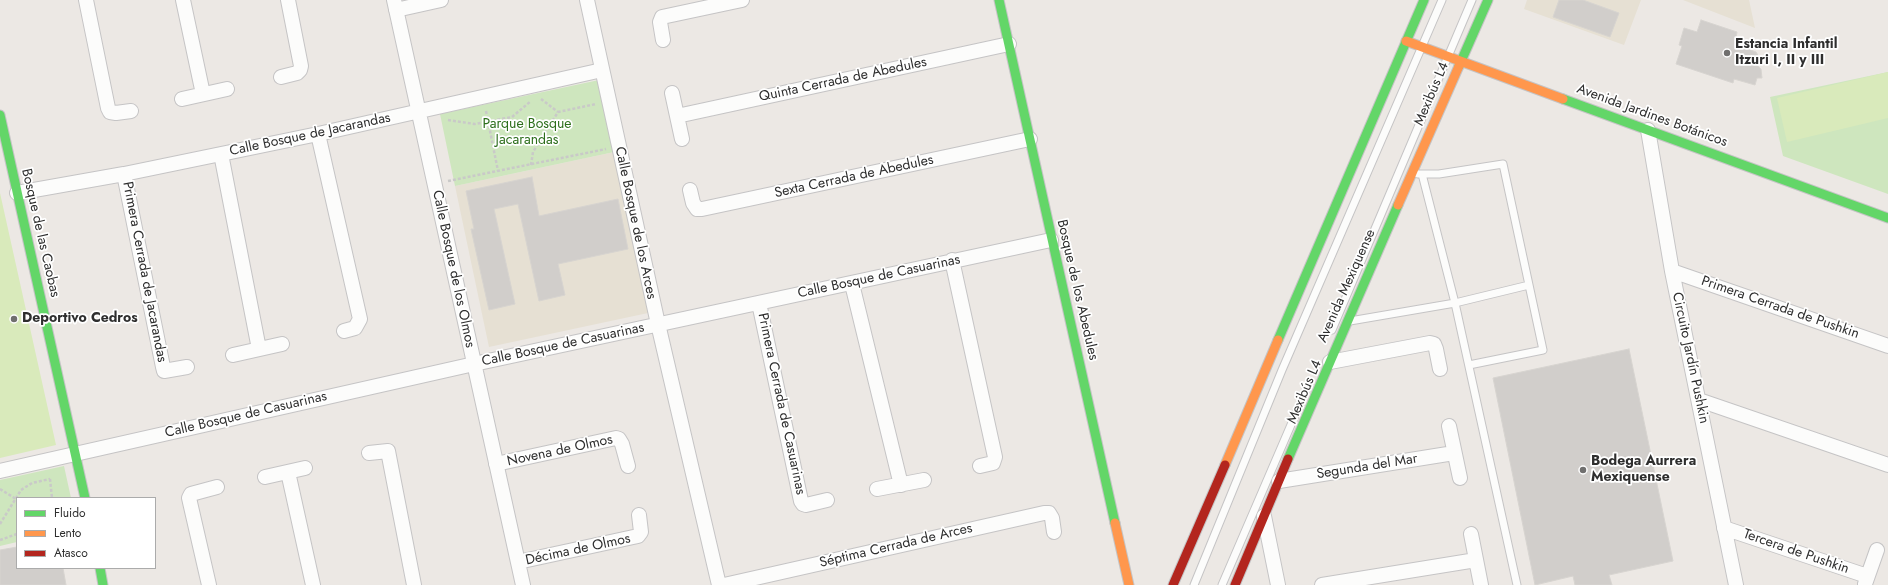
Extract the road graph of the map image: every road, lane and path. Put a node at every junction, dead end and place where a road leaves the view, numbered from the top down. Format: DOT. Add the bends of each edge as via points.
graph roads {
  1 [pos="86,0"];
  2 [pos="183,0"];
  3 [pos="288,0"];
  4 [pos="441,0"];
  5 [pos="587,0"];
  6 [pos="742,0"];
  7 [pos="999,0"];
  8 [pos="1424,0"];
  9 [pos="1442,0"];
  10 [pos="1472,0"];
  11 [pos="1488,0"];
  12 [pos="395,5"];
  13 [pos="663,40"];
  14 [pos="1406,41"];
  15 [pos="1009,44"];
  16 [pos="1421,46"];
  17 [pos="1448,56"];
  18 [pos="1462,61"];
  19 [pos="602,70"];
  20 [pos="282,77"];
  21 [pos="228,89"];
  22 [pos="672,93"];
  23 [pos="203,94"];
  24 [pos="483,97"];
  25 [pos="182,99"];
  26 [pos="532,100"];
  27 [pos="609,101"];
  28 [pos="131,111"];
  29 [pos="417,111"];
  30 [pos="0,115"];
  31 [pos="677,116"];
  32 [pos="445,119"];
  33 [pos="488,121"];
  34 [pos="1648,130"];
  35 [pos="318,134"];
  36 [pos="682,139"];
  37 [pos="1030,139"];
  38 [pos="618,146"];
  39 [pos="221,154"];
  40 [pos="530,165"];
  41 [pos="498,172"];
  42 [pos="1412,173"];
  43 [pos="124,174"];
  44 [pos="1422,174"];
  45 [pos="434,184"];
  46 [pos="690,190"];
  47 [pos="17,193"];
  48 [pos="1888,218"];
  49 [pos="1051,240"];
  50 [pos="952,260"];
  51 [pos="1672,271"];
  52 [pos="852,284"];
  53 [pos="1529,285"];
  54 [pos="759,303"];
  55 [pos="1455,303"];
  56 [pos="1347,321"];
  57 [pos="658,324"];
  58 [pos="344,331"];
  59 [pos="1328,340"];
  60 [pos="282,344"];
  61 [pos="1888,346"];
  62 [pos="259,350"];
  63 [pos="233,355"];
  64 [pos="1330,362"];
  65 [pos="474,364"];
  66 [pos="1469,365"];
  67 [pos="187,368"];
  68 [pos="1440,369"];
  69 [pos="1313,375"];
  70 [pos="1699,400"];
  71 [pos="1449,426"];
  72 [pos="75,453"];
  73 [pos="369,453"];
  74 [pos="1454,453"];
  75 [pos="46,461"];
  76 [pos="496,464"];
  77 [pos="1888,465"];
  78 [pos="628,466"];
  79 [pos="980,466"];
  80 [pos="304,468"];
  81 [pos="0,471"];
  82 [pos="288,472"];
  83 [pos="265,477"];
  84 [pos="1460,478"];
  85 [pos="50,479"];
  86 [pos="924,480"];
  87 [pos="1279,481"];
  88 [pos="901,485"];
  89 [pos="216,487"];
  90 [pos="0,489"];
  91 [pos="878,489"];
  92 [pos="17,497"];
  93 [pos="52,497"];
  94 [pos="85,497"];
  95 [pos="16,499"];
  96 [pos="827,500"];
  97 [pos="638,515"];
  98 [pos="1264,516"];
  99 [pos="0,524"];
  100 [pos="1724,528"];
  101 [pos="1054,532"];
  102 [pos="16,534"];
  103 [pos="1471,534"];
  104 [pos="0,540"];
  105 [pos="1877,550"];
  106 [pos="1476,560"];
  107 [pos="518,562"];
  108 [pos="100,569"];
  109 [pos="1866,581"];
  110 [pos="103,585"];
  111 [pos="209,585"];
  112 [pos="313,585"];
  113 [pos="414,585"];
  114 [pos="523,585"];
  115 [pos="718,585"];
  116 [pos="724,585"];
  117 [pos="1129,585"];
  118 [pos="1173,585"];
  119 [pos="1194,585"];
  120 [pos="1222,585"];
  121 [pos="1235,585"];
  122 [pos="1278,585"];
  123 [pos="1322,585"];
  124 [pos="1481,585"];
  125 [pos="1518,585"];
  126 [pos="1736,585"];
  1 -- 28 [label="street" via="108,108 110,112 116,113"];
  2 -- 23 [label="street"];
  3 -- 20 [label="street" via="301,66 297,73"];
  4 -- 12 [label="street"];
  5 -- 19 [label="street, Calle Bosque de los Arces"];
  6 -- 13 [label="street" via="662,17 660,22"];
  7 -- 15 [label="street, Bosque de los Abedules"];
  8 -- 14 [label="street"];
  9 -- 16 [label="lane, Mexibús L4"];
  10 -- 17 [label="lane, Mexibús L4"];
  11 -- 18 [label="street, Avenida Mexiquense"];
  12 -- 29 [label="street, Calle Bosque de los Olmos"];
  14 -- 16 [label="street, Avenida Jardines Botánicos"];
  14 -- 118 [label="street"];
  15 -- 31 [label="street, Quinta Cerrada de Abedules"];
  15 -- 37 [label="street, Bosque de los Abedules"];
  16 -- 17 [label="street, Avenida Jardines Botánicos"];
  16 -- 119 [label="lane, Mexibús L4" via="1282,370"];
  17 -- 18 [label="street, Avenida Jardines Botánicos"];
  17 -- 59 [label="lane, Mexibús L4"];
  18 -- 34 [label="street, Avenida Jardines Botánicos"];
  18 -- 42 [label="street, Avenida Mexiquense"];
  19 -- 24 [label="street, Calle Bosque de Jacarandas"];
  19 -- 27 [label="street, Calle Bosque de los Arces"];
  21 -- 23 [label="street"];
  22 -- 31 [label="street"];
  23 -- 25 [label="street"];
  24 -- 29 [label="street, Calle Bosque de Jacarandas"];
  24 -- 33 [label="path"];
  26 -- 33 [label="path" via="512,117"];
  27 -- 38 [label="street, Calle Bosque de los Arces"];
  27 -- 40 [label="path" via="558,112 533,152"];
  29 -- 35 [label="street, Calle Bosque de Jacarandas"];
  29 -- 45 [label="street, Calle Bosque de los Olmos"];
  30 -- 47 [label="street, Bosque de las Caobas"];
  31 -- 36 [label="street"];
  32 -- 33 [label="path" via="475,124"];
  33 -- 41 [label="path"];
  34 -- 48 [label="street, Avenida Jardines Botánicos"];
  34 -- 51 [label="street, Circuito Jardín Pushkin"];
  35 -- 39 [label="street, Calle Bosque de Jacarandas"];
  35 -- 58 [label="street" via="360,319 355,328"];
  37 -- 46 [label="street, Sexta Cerrada de Abedules" via="697,209"];
  37 -- 49 [label="street, Bosque de los Abedules"];
  38 -- 40 [label="path"];
  38 -- 57 [label="street, Calle Bosque de los Arces"];
  39 -- 43 [label="street, Calle Bosque de Jacarandas"];
  39 -- 62 [label="street"];
  40 -- 41 [label="path"];
  41 -- 45 [label="path"];
  42 -- 44 [label="lane"];
  42 -- 56 [label="street, Avenida Mexiquense"];
  43 -- 47 [label="street, Calle Bosque de Jacarandas"];
  43 -- 67 [label="street, Primera Cerrada de Jacarandas" via="164,371"];
  44 -- 53 [label="lane" via="1439,174 1503,164"];
  44 -- 55 [label="lane"];
  45 -- 65 [label="street, Calle Bosque de los Olmos"];
  47 -- 72 [label="street, Bosque de las Caobas"];
  49 -- 50 [label="street, Calle Bosque de Casuarinas"];
  49 -- 117 [label="street, Bosque de los Abedules"];
  50 -- 52 [label="street, Calle Bosque de Casuarinas"];
  50 -- 79 [label="street" via="995,457 993,463"];
  51 -- 61 [label="street, Primera Cerrada de Pushkin"];
  51 -- 70 [label="street, Circuito Jardín Pushkin"];
  52 -- 54 [label="street, Calle Bosque de Casuarinas"];
  52 -- 88 [label="street"];
  53 -- 55 [label="lane"];
  53 -- 66 [label="lane" via="1543,350"];
  54 -- 57 [label="street, Calle Bosque de Casuarinas"];
  54 -- 96 [label="street, Primera Cerrada de Casuarinas" via="801,501 806,505"];
  55 -- 56 [label="lane"];
  55 -- 66 [label="lane"];
  56 -- 64 [label="street, Avenida Mexiquense"];
  57 -- 65 [label="street, Calle Bosque de Casuarinas"];
  57 -- 115 [label="street, Calle Bosque de los Arces"];
  60 -- 62 [label="street"];
  62 -- 63 [label="street"];
  64 -- 68 [label="street" via="1430,343 1436,348"];
  64 -- 87 [label="street, Avenida Mexiquense"];
  65 -- 72 [label="street, Calle Bosque de Casuarinas"];
  65 -- 76 [label="street, Calle Bosque de los Olmos"];
  66 -- 125 [label="lane"];
  69 -- 120 [label="lane, Mexibús L4"];
  70 -- 77 [label="street"];
  70 -- 100 [label="street, Circuito Jardín Pushkin"];
  71 -- 74 [label="street"];
  72 -- 75 [label="street, Calle Bosque de Casuarinas"];
  72 -- 94 [label="street, Bosque de las Caobas"];
  73 -- 113 [label="street" via="388,451"];
  74 -- 84 [label="street"];
  74 -- 87 [label="street, Segunda del Mar"];
  75 -- 81 [label="street, Calle Bosque de Casuarinas"];
  75 -- 85 [label="path"];
  76 -- 78 [label="street, Novena de Olmos" via="616,438 622,444"];
  76 -- 107 [label="street, Calle Bosque de los Olmos"];
  80 -- 82 [label="street"];
  82 -- 83 [label="street"];
  82 -- 112 [label="street"];
  85 -- 92 [label="path" via="21,490"];
  85 -- 93 [label="path"];
  86 -- 88 [label="street"];
  87 -- 98 [label="street, Avenida Mexiquense"];
  88 -- 91 [label="street"];
  89 -- 111 [label="street" via="191,494 189,498"];
  90 -- 95 [label="path"];
  95 -- 99 [label="path"];
  97 -- 107 [label="street, Décima de Olmos" via="641,532 638,536"];
  98 -- 121 [label="street, Avenida Mexiquense"];
  98 -- 122 [label="street"];
  100 -- 109 [label="street, Tercera de Pushkin"];
  100 -- 126 [label="street, Circuito Jardín Pushkin"];
  101 -- 116 [label="street, Séptima Cerrada de Arces" via="1052,518 1049,513 1044,513"];
  102 -- 104 [label="path"];
  103 -- 106 [label="street"];
  105 -- 109 [label="street, Tercera de Pushkin"];
  106 -- 123 [label="street"];
  106 -- 124 [label="street"];
  107 -- 114 [label="street, Calle Bosque de los Olmos"];
  108 -- 110 [label="street"];
}
